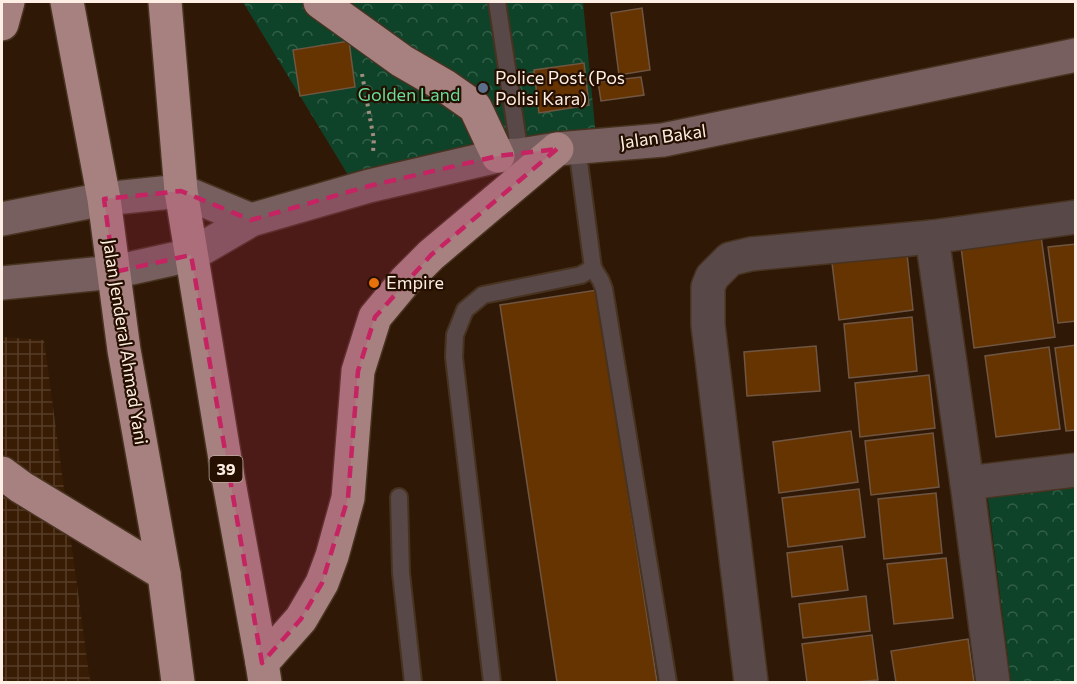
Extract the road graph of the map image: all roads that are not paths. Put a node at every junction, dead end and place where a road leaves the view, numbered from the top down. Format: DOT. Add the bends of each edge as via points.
graph roads {
  1 [pos="8,2"];
  2 [pos="67,2"];
  3 [pos="165,2"];
  4 [pos="320,2"];
  5 [pos="497,2"];
  6 [pos="2,24"];
  7 [pos="1076,55"];
  8 [pos="567,148"];
  9 [pos="509,156"];
  10 [pos="181,191"];
  11 [pos="104,199"];
  12 [pos="1076,217"];
  13 [pos="2,219"];
  14 [pos="251,220"];
  15 [pos="932,237"];
  16 [pos="191,255"];
  17 [pos="592,268"];
  18 [pos="114,272"];
  19 [pos="2,283"];
  20 [pos="1076,470"];
  21 [pos="2,472"];
  22 [pos="967,483"];
  23 [pos="399,497"];
  24 [pos="164,574"];
  25 [pos="264,673"];
  26 [pos="178,682"];
  27 [pos="413,682"];
  28 [pos="492,682"];
  29 [pos="668,682"];
  30 [pos="751,682"];
  31 [pos="993,682"];
  1 -- 6 [label="highway"];
  2 -- 11 [label="highway, Jalan Jenderal Ahmad Yani"];
  3 -- 10 [label="highway, 39"];
  4 -- 9 [label="highway" via="475,107"];
  5 -- 9 [label="lane"];
  7 -- 8 [label="street, Jalan Bakal" via="663,140"];
  8 -- 9 [label="street, Jalan Bakal"];
  8 -- 17 [label="lane"];
  8 -- 25 [label="highway" via="431,255 375,317 358,371 348,498 332,556 322,583"];
  9 -- 14 [label="street, Jalan Bakal" via="369,186"];
  10 -- 11 [label="street"];
  10 -- 14 [label="street"];
  10 -- 16 [label="highway, 39"];
  11 -- 13 [label="street"];
  11 -- 18 [label="highway, Jalan Jenderal Ahmad Yani"];
  12 -- 15 [label="street"];
  14 -- 16 [label="street, Jalan Bakal"];
  15 -- 22 [label="street"];
  15 -- 30 [label="street" via="751,254 730,259 712,276 708,287 708,325"];
  16 -- 18 [label="street, Jalan Bakal"];
  16 -- 25 [label="highway, 39"];
  17 -- 28 [label="lane" via="581,275 483,295 465,310 455,335 454,357"];
  17 -- 29 [label="lane" via="603,289"];
  18 -- 19 [label="street, Jalan Bakal"];
  18 -- 24 [label="highway, Jalan Jenderal Ahmad Yani"];
  20 -- 22 [label="street"];
  21 -- 24 [label="highway"];
  22 -- 31 [label="street"];
  23 -- 27 [label="lane" via="401,573"];
  24 -- 26 [label="highway, Jalan Jenderal Ahmad Yani"];
}
